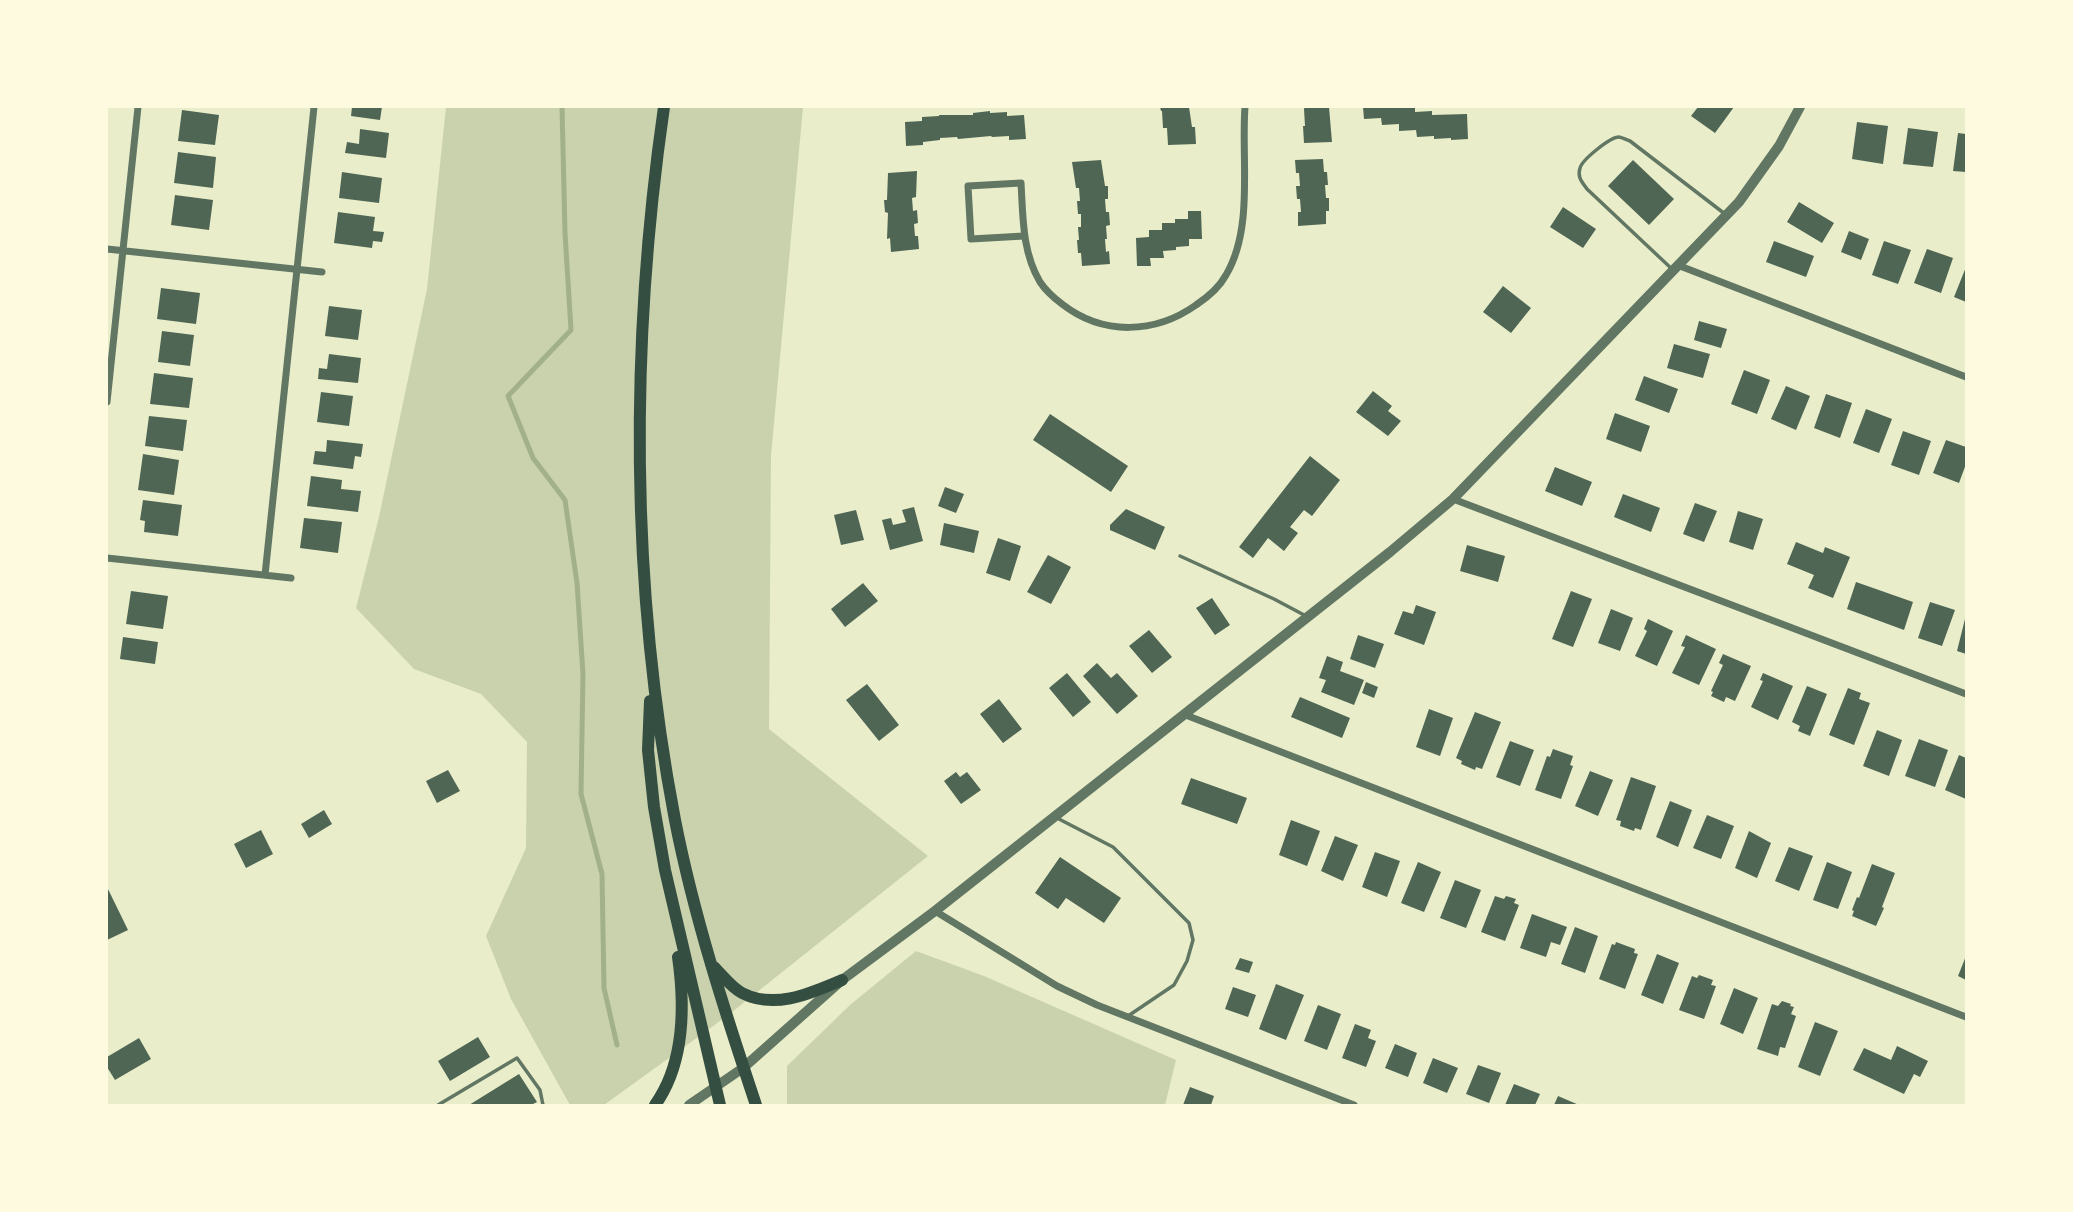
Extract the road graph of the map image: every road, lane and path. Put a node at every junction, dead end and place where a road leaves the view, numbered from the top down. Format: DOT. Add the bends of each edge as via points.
graph roads {
  1 [pos="138,107"];
  2 [pos="314,107"];
  3 [pos="664,107"];
  4 [pos="1245,107"];
  5 [pos="1800,107"];
  6 [pos="1727,215"];
  7 [pos="1024,236"];
  8 [pos="107,249"];
  9 [pos="123,251"];
  10 [pos="297,269"];
  11 [pos="1677,269"];
  12 [pos="322,272"];
  13 [pos="1966,377"];
  14 [pos="107,402"];
  15 [pos="1453,499"];
  16 [pos="1180,556"];
  17 [pos="107,558"];
  18 [pos="265,575"];
  19 [pos="291,578"];
  20 [pos="1308,617"];
  21 [pos="652,669"];
  22 [pos="1966,694"];
  23 [pos="1183,715"];
  24 [pos="1055,817"];
  25 [pos="664,870"];
  26 [pos="934,911"];
  27 [pos="711,964"];
  28 [pos="842,980"];
  29 [pos="1126,1017"];
  30 [pos="1966,1017"];
  31 [pos="743,1068"];
  32 [pos="715,1087"];
  33 [pos="439,1105"];
  34 [pos="543,1105"];
  35 [pos="655,1105"];
  36 [pos="689,1105"];
  37 [pos="720,1105"];
  38 [pos="756,1105"];
  39 [pos="1354,1105"];
  1 -- 9 [label="street"];
  2 -- 10 [label="street"];
  3 -- 21 [label="main road" via="646,264 640,378 641,497"];
  4 -- 7 [label="street" via="1244,211 1239,243 1227,275 1210,296 1184,314 1125,329 1073,313 1042,285"];
  5 -- 6 [label="street" via="1759,177"];
  6 -- 11 [label="street"];
  6 -- 11 [label="lane" via="1620,137 1580,166 1579,178 1587,189"];
  7 -- 7 [label="street" via="1021,183 968,186 971,239"];
  8 -- 9 [label="street"];
  9 -- 10 [label="street"];
  9 -- 14 [label="street"];
  10 -- 12 [label="street"];
  10 -- 18 [label="street"];
  11 -- 13 [label="street"];
  11 -- 15 [label="street"];
  15 -- 20 [label="street"];
  15 -- 22 [label="street"];
  16 -- 20 [label="lane"];
  17 -- 18 [label="street"];
  18 -- 19 [label="street"];
  20 -- 23 [label="street"];
  21 -- 25 [label="main road" via="648,750"];
  21 -- 27 [label="main road" via="676,822"];
  23 -- 24 [label="street"];
  23 -- 30 [label="street"];
  24 -- 26 [label="street"];
  24 -- 29 [label="lane" via="1113,846 1189,923 1193,940 1174,985"];
  25 -- 32 [label="main road"];
  25 -- 35 [label="main road" via="682,1013 673,1069"];
  26 -- 28 [label="street"];
  26 -- 29 [label="street" via="1057,986"];
  27 -- 28 [label="main road" via="740,993 769,1001 804,995"];
  27 -- 31 [label="main road"];
  28 -- 31 [label="street"];
  29 -- 39 [label="street"];
  31 -- 32 [label="street"];
  31 -- 38 [label="main road"];
  32 -- 36 [label="street"];
  32 -- 37 [label="main road"];
  33 -- 34 [label="lane" via="517,1058 540,1090"];
}
